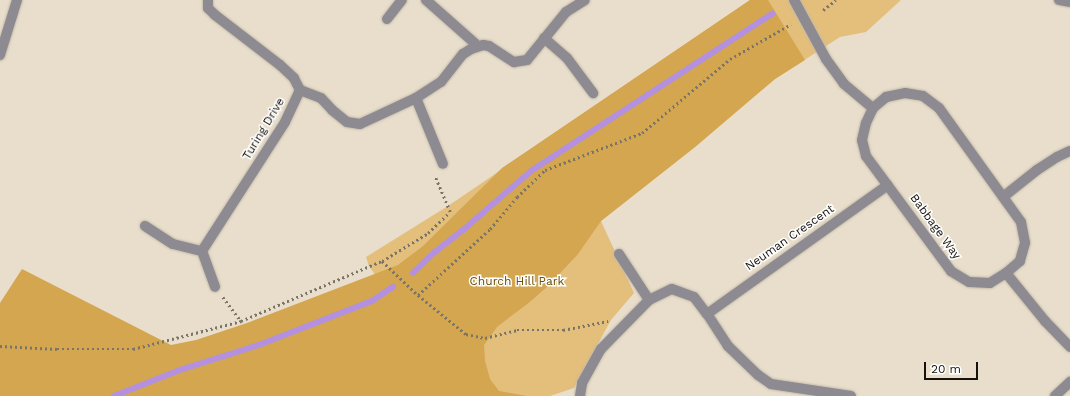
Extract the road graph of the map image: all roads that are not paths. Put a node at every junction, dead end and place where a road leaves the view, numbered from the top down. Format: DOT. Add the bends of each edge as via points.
graph roads {
  1 [pos="18,0"];
  2 [pos="208,0"];
  3 [pos="402,0"];
  4 [pos="426,0"];
  5 [pos="585,0"];
  6 [pos="794,0"];
  7 [pos="1059,0"];
  8 [pos="1070,2"];
  9 [pos="387,20"];
  10 [pos="544,38"];
  11 [pos="478,46"];
  12 [pos="0,55"];
  13 [pos="300,90"];
  14 [pos="593,93"];
  15 [pos="416,98"];
  16 [pos="874,108"];
  17 [pos="1070,151"];
  18 [pos="444,164"];
  19 [pos="888,185"];
  20 [pos="1004,197"];
  21 [pos="145,226"];
  22 [pos="202,251"];
  23 [pos="619,254"];
  24 [pos="1006,273"];
  25 [pos="216,287"];
  26 [pos="649,300"];
  27 [pos="707,314"];
  28 [pos="1070,347"];
  29 [pos="1070,382"];
  30 [pos="580,396"];
  31 [pos="851,396"];
  32 [pos="1055,396"];
  1 -- 12 [label="street"];
  2 -- 13 [label="street, Turing Drive" via="208,8 214,15 280,65 294,78"];
  3 -- 9 [label="street"];
  4 -- 11 [label="street"];
  5 -- 10 [label="street" via="566,12"];
  6 -- 16 [label="street" via="826,59 844,84"];
  7 -- 8 [label="street"];
  10 -- 11 [label="street" via="531,57 518,63 489,46"];
  10 -- 14 [label="street" via="567,58"];
  11 -- 15 [label="street" via="464,54 441,82"];
  13 -- 15 [label="street" via="321,98 347,122 360,124"];
  13 -- 22 [label="street, Turing Drive" via="285,122"];
  15 -- 18 [label="street"];
  16 -- 19 [label="street, Babbage Way" via="866,123 862,140 866,156"];
  16 -- 20 [label="street, Babbage Way" via="886,97 905,93 923,96 939,108"];
  17 -- 20 [label="street" via="1037,170"];
  19 -- 24 [label="street, Babbage Way" via="951,271 969,282 990,283"];
  19 -- 27 [label="street, Neuman Crescent"];
  20 -- 24 [label="street, Babbage Way" via="1021,222 1025,243 1020,261"];
  21 -- 22 [label="street" via="173,244"];
  22 -- 25 [label="street"];
  23 -- 26 [label="street"];
  24 -- 28 [label="street"];
  26 -- 27 [label="street" via="672,289 694,296"];
  26 -- 30 [label="street" via="601,349 582,384"];
  27 -- 31 [label="street" via="728,346 758,376 771,384"];
  29 -- 32 [label="street"];
}
